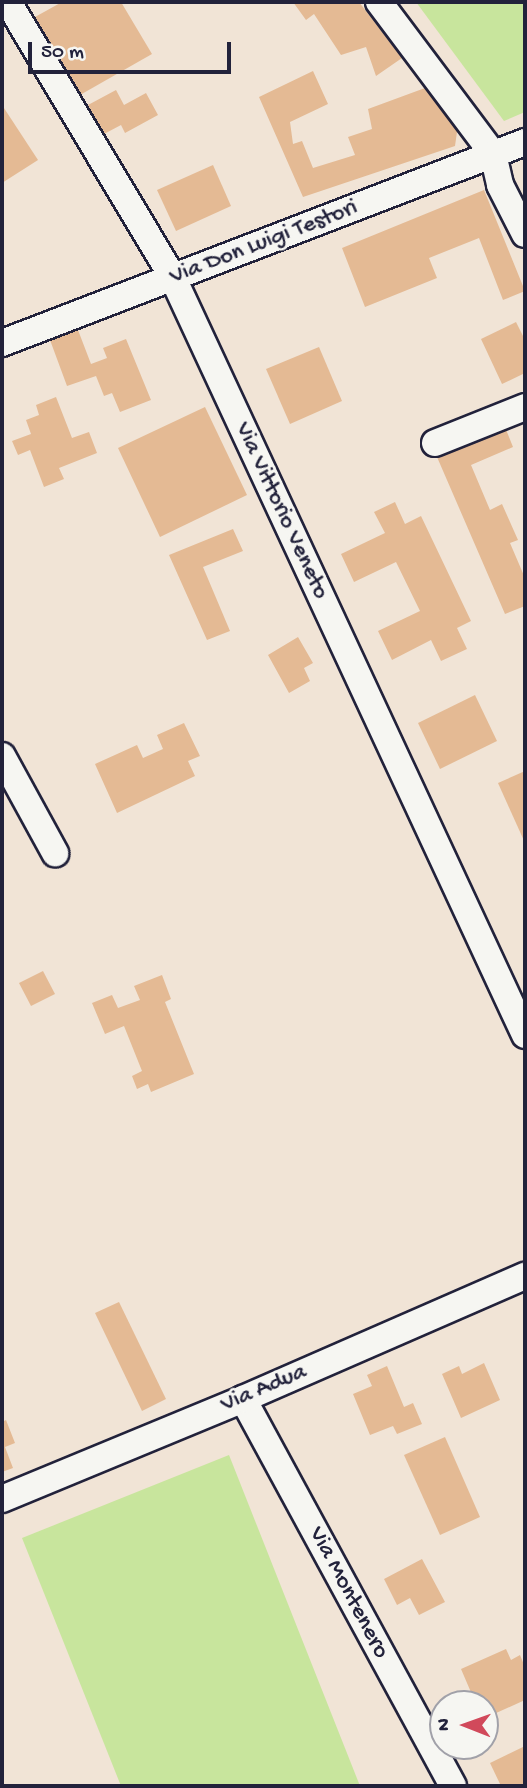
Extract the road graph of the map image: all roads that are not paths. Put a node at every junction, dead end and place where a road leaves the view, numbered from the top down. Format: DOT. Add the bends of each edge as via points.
graph roads {
  1 [pos="8,2"];
  2 [pos="379,2"];
  3 [pos="12,28"];
  4 [pos="525,142"];
  5 [pos="493,154"];
  6 [pos="525,233"];
  7 [pos="173,278"];
  8 [pos="2,343"];
  9 [pos="525,407"];
  10 [pos="435,443"];
  11 [pos="2,756"];
  12 [pos="55,853"];
  13 [pos="525,1035"];
  14 [pos="525,1276"];
  15 [pos="243,1399"];
  16 [pos="2,1499"];
  17 [pos="453,1786"];
  1 -- 3 [label="street, Via Vittorio Veneto"];
  2 -- 5 [label="street"];
  3 -- 7 [label="street, Via Vittorio Veneto"];
  4 -- 5 [label="street, Via Don Luigi Testori"];
  5 -- 6 [label="street" via="500,185"];
  5 -- 7 [label="street, Via Don Luigi Testori"];
  7 -- 8 [label="street, Via Don Luigi Testori"];
  7 -- 13 [label="street, Via Vittorio Veneto"];
  9 -- 10 [label="street"];
  11 -- 12 [label="street"];
  14 -- 15 [label="street, Via Adua"];
  15 -- 16 [label="street, Via Adua"];
  15 -- 17 [label="street, Via Montenero"];
}
